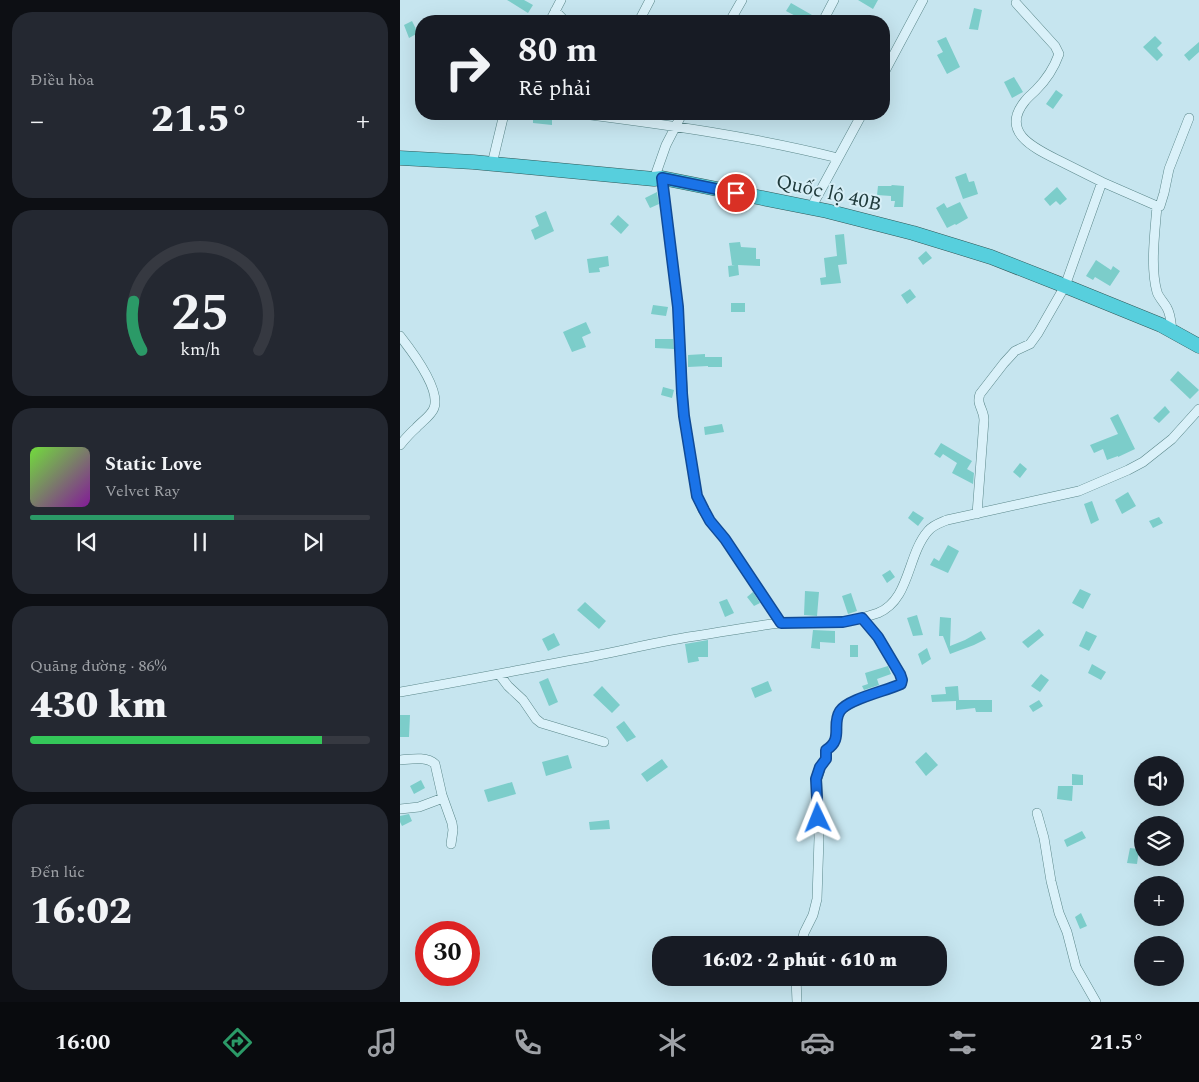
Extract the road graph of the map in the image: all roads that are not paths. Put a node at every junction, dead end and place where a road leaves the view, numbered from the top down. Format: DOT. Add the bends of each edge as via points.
graph roads {
  1 [pos="561,0"];
  2 [pos="650,0"];
  3 [pos="742,0"];
  4 [pos="834,0"];
  5 [pos="923,0"];
  6 [pos="1016,3"];
  7 [pos="555,11"];
  8 [pos="553,15"];
  9 [pos="559,15"];
  10 [pos="642,15"];
  11 [pos="733,15"];
  12 [pos="825,15"];
  13 [pos="890,62"];
  14 [pos="1189,118"];
  15 [pos="503,120"];
  16 [pos="630,120"];
  17 [pos="679,120"];
  18 [pos="859,120"];
  19 [pos="676,126"];
  20 [pos="400,158"];
  21 [pos="838,158"];
  22 [pos="492,164"];
  23 [pos="658,178"];
  24 [pos="1102,182"];
  25 [pos="1157,206"];
  26 [pos="811,208"];
  27 [pos="1064,286"];
  28 [pos="1172,331"];
  29 [pos="400,336"];
  30 [pos="1199,346"];
  31 [pos="1199,409"];
  32 [pos="400,445"];
  33 [pos="977,514"];
  34 [pos="862,618"];
  35 [pos="781,623"];
  36 [pos="499,674"];
  37 [pos="400,692"];
  38 [pos="604,742"];
  39 [pos="400,760"];
  40 [pos="443,798"];
  41 [pos="400,809"];
  42 [pos="1037,813"];
  43 [pos="451,844"];
  44 [pos="803,936"];
  45 [pos="796,986"];
  46 [pos="797,1002"];
  47 [pos="1096,1002"];
  1 -- 7 [label="street"];
  2 -- 10 [label="street"];
  3 -- 11 [label="street"];
  4 -- 12 [label="street"];
  5 -- 13 [label="street"];
  6 -- 24 [label="street" via="1059,54 1042,83 1025,100 1016,123 1019,133 1037,150"];
  7 -- 8 [label="street"];
  7 -- 9 [label="street"];
  14 -- 25 [label="street" via="1167,175 1161,204"];
  15 -- 22 [label="street"];
  16 -- 19 [label="street"];
  17 -- 19 [label="street"];
  18 -- 21 [label="street"];
  19 -- 21 [label="street"];
  19 -- 23 [label="street" via="666,145"];
  20 -- 22 [label="highway, Quốc lộ 40B"];
  21 -- 26 [label="street"];
  22 -- 23 [label="highway, Quốc lộ 40B"];
  23 -- 26 [label="highway, Quốc lộ 40B"];
  23 -- 35 [label="street" via="678,307 684,416 697,496 710,521"];
  24 -- 25 [label="street"];
  24 -- 27 [label="street"];
  25 -- 28 [label="street" via="1155,285 1167,308"];
  26 -- 27 [label="highway, Quốc lộ 40B" via="914,232 991,257"];
  27 -- 28 [label="highway, Quốc lộ 40B"];
  27 -- 33 [label="street" via="1038,334 1030,344 1015,351 1004,362 980,394 978,400 984,420"];
  28 -- 30 [label="highway, Quốc lộ 40B"];
  29 -- 32 [label="street" via="428,378 435,403 432,412"];
  31 -- 33 [label="street" via="1172,440 1128,470 1079,490"];
  33 -- 34 [label="street" via="947,520 928,531 896,600 880,612"];
  34 -- 35 [label="street" via="843,622"];
  34 -- 44 [label="street" via="878,637 902,680 901,684 851,703 838,716 837,736 826,750 826,759 816,779 819,838 817,899"];
  35 -- 36 [label="street" via="672,640"];
  36 -- 37 [label="street"];
  36 -- 38 [label="street" via="541,723"];
  39 -- 40 [label="street" via="432,761"];
  40 -- 41 [label="street"];
  40 -- 43 [label="street" via="452,823"];
  42 -- 47 [label="street" via="1051,881 1076,968"];
  45 -- 46 [label="street"];
}
